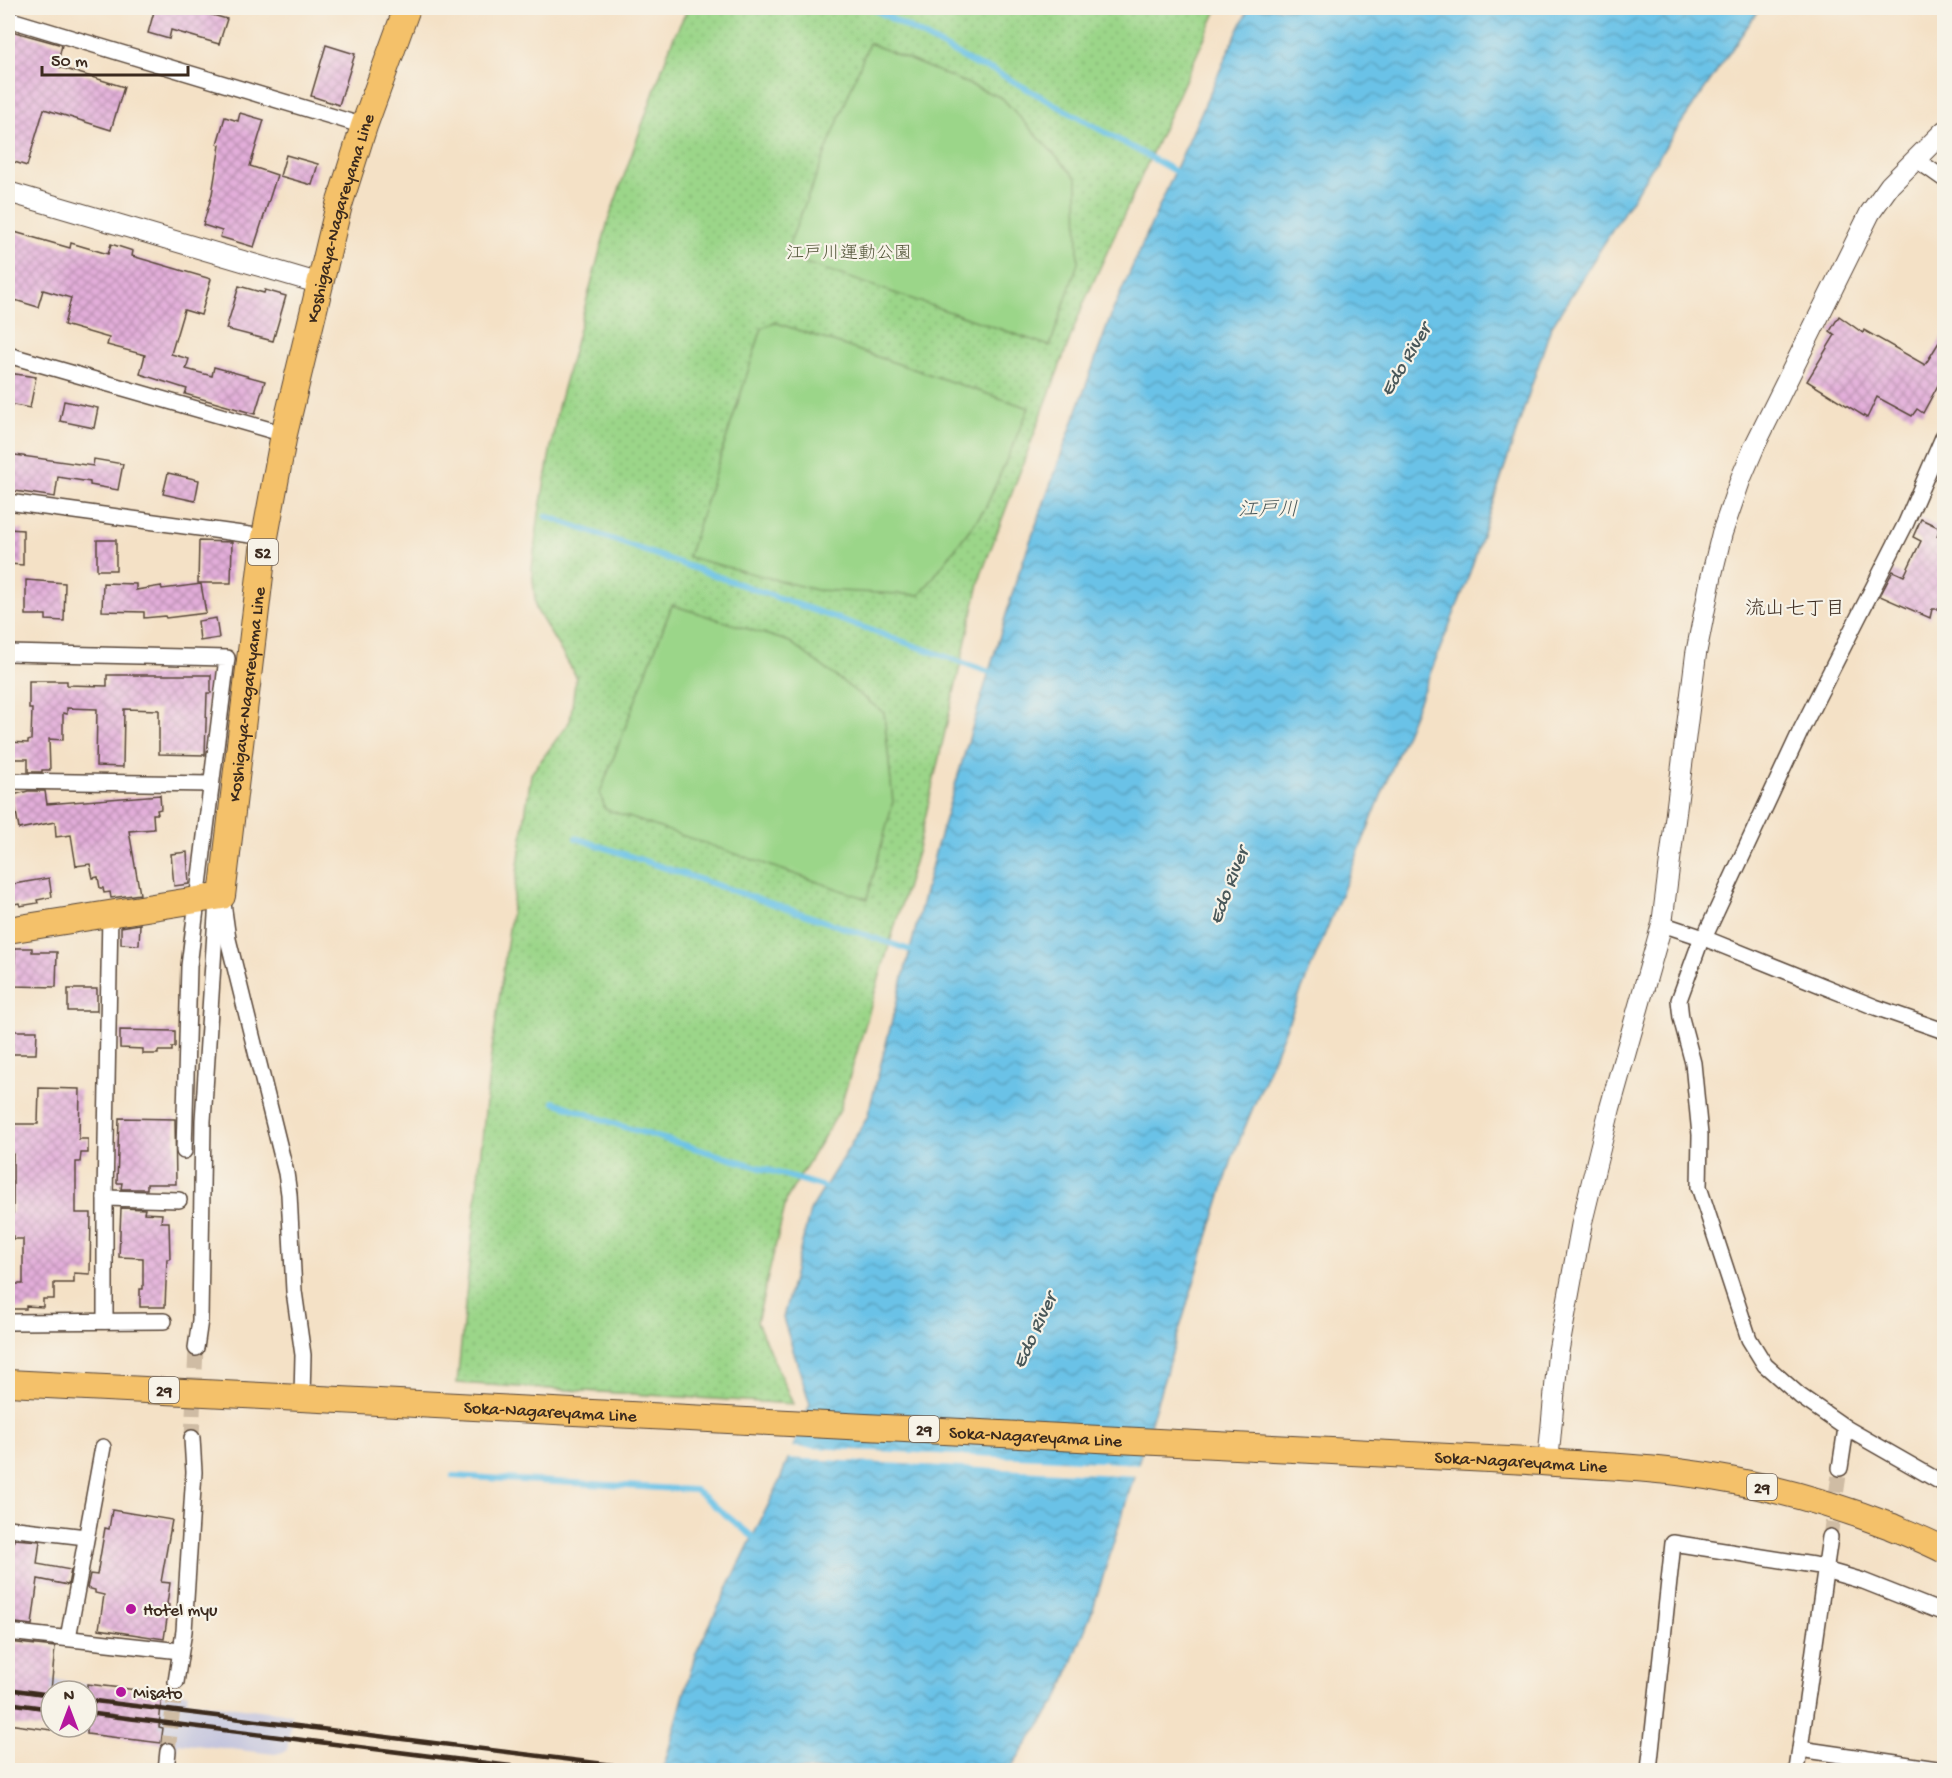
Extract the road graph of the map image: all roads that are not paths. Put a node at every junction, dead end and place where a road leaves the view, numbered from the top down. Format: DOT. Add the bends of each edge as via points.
graph roads {
  1 [pos="407,8"];
  2 [pos="8,19"];
  3 [pos="363,126"];
  4 [pos="1944,131"];
  5 [pos="1917,160"];
  6 [pos="1944,179"];
  7 [pos="8,192"];
  8 [pos="321,284"];
  9 [pos="8,355"];
  10 [pos="284,434"];
  11 [pos="1944,435"];
  12 [pos="8,502"];
  13 [pos="265,537"];
  14 [pos="8,652"];
  15 [pos="8,781"];
  16 [pos="211,784"];
  17 [pos="212,897"];
  18 [pos="110,913"];
  19 [pos="1662,924"];
  20 [pos="8,930"];
  21 [pos="1703,938"];
  22 [pos="1944,1031"];
  23 [pos="183,1150"];
  24 [pos="105,1198"];
  25 [pos="179,1200"];
  26 [pos="105,1321"];
  27 [pos="164,1321"];
  28 [pos="8,1322"];
  29 [pos="196,1348"];
  30 [pos="8,1383"];
  31 [pos="311,1398"];
  32 [pos="1845,1428"];
  33 [pos="192,1438"];
  34 [pos="103,1447"];
  35 [pos="1538,1462"];
  36 [pos="1840,1468"];
  37 [pos="1944,1484"];
  38 [pos="8,1528"];
  39 [pos="86,1537"];
  40 [pos="1830,1537"];
  41 [pos="1944,1550"];
  42 [pos="1825,1568"];
  43 [pos="1944,1613"];
  44 [pos="8,1632"];
  45 [pos="68,1638"];
  46 [pos="180,1651"];
  47 [pos="176,1682"];
  48 [pos="1800,1749"];
  49 [pos="168,1751"];
  50 [pos="166,1770"];
  51 [pos="1649,1770"];
  52 [pos="1797,1770"];
  53 [pos="1944,1770"];
  1 -- 3 [label="main road, Koshigaya-Nagareyama Line / 52"];
  2 -- 3 [label="street"];
  3 -- 8 [label="main road, Koshigaya-Nagareyama Line / 52"];
  4 -- 5 [label="street"];
  5 -- 6 [label="street"];
  5 -- 19 [label="street" via="1890,185 1870,213 1761,434 1722,533 1696,654"];
  7 -- 8 [label="street"];
  8 -- 10 [label="main road, Koshigaya-Nagareyama Line / 52"];
  9 -- 10 [label="street"];
  10 -- 13 [label="main road, Koshigaya-Nagareyama Line / 52"];
  11 -- 21 [label="street" via="1906,523 1801,730"];
  12 -- 13 [label="street"];
  13 -- 17 [label="main road, Koshigaya-Nagareyama Line / 52"];
  14 -- 16 [label="street" via="227,658"];
  15 -- 16 [label="street"];
  16 -- 17 [label="street"];
  17 -- 18 [label="main road"];
  17 -- 23 [label="street" via="189,966"];
  17 -- 29 [label="street" via="200,1320"];
  17 -- 31 [label="street" via="228,939 286,1173 294,1291"];
  18 -- 20 [label="main road"];
  18 -- 24 [label="street"];
  19 -- 21 [label="street"];
  19 -- 35 [label="street" via="1582,1222"];
  21 -- 22 [label="street"];
  21 -- 32 [label="street" via="1679,1000 1693,1063 1700,1135 1699,1187 1749,1339 1765,1365"];
  24 -- 25 [label="street"];
  24 -- 26 [label="street"];
  26 -- 27 [label="street"];
  26 -- 28 [label="street"];
  30 -- 31 [label="main road, Soka-Nagareyama Line / 29"];
  31 -- 35 [label="main road, Soka-Nagareyama Line / 29"];
  32 -- 36 [label="street"];
  32 -- 37 [label="street"];
  33 -- 46 [label="street" via="194,1472"];
  34 -- 39 [label="street"];
  35 -- 41 [label="main road, Soka-Nagareyama Line / 29" via="1677,1472 1733,1481 1850,1510"];
  38 -- 39 [label="street"];
  39 -- 45 [label="street"];
  40 -- 42 [label="street"];
  42 -- 43 [label="street"];
  42 -- 48 [label="street"];
  42 -- 51 [label="street" via="1673,1543"];
  44 -- 45 [label="street"];
  45 -- 46 [label="street"];
  46 -- 47 [label="street"];
  48 -- 52 [label="street"];
  48 -- 53 [label="street"];
  49 -- 50 [label="street"];
}
